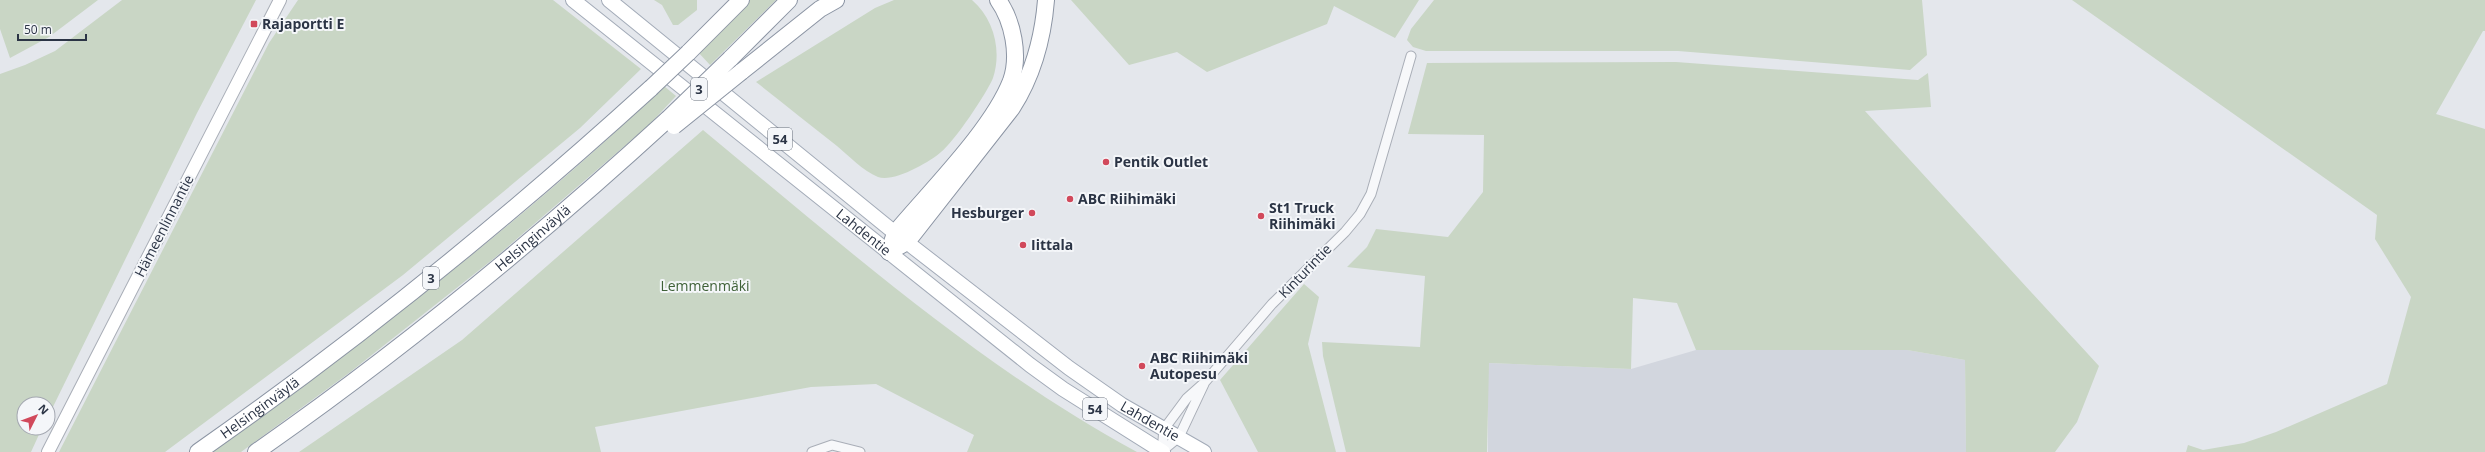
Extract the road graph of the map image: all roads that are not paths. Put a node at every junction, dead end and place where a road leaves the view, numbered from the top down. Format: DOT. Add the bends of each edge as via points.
graph roads {
  1 [pos="280,0"];
  2 [pos="573,0"];
  3 [pos="609,0"];
  4 [pos="730,0"];
  5 [pos="741,0"];
  6 [pos="789,0"];
  7 [pos="836,0"];
  8 [pos="998,0"];
  9 [pos="1046,0"];
  10 [pos="719,22"];
  11 [pos="1412,56"];
  12 [pos="671,122"];
  13 [pos="901,238"];
  14 [pos="889,252"];
  15 [pos="1205,382"];
  16 [pos="1164,429"];
  17 [pos="1179,437"];
  18 [pos="48,452"];
  19 [pos="198,452"];
  20 [pos="256,452"];
  21 [pos="812,452"];
  22 [pos="860,452"];
  23 [pos="1162,452"];
  24 [pos="1204,452"];
  1 -- 18 [label="main road, Hämeenlinnantie"];
  2 -- 14 [label="main road, Lahdentie / 54"];
  3 -- 13 [label="main road, Lahdentie / 54"];
  4 -- 10 [label="highway"];
  5 -- 10 [label="highway, 3"];
  6 -- 12 [label="highway, Helsinginväylä / 3, bridge"];
  7 -- 12 [label="highway, bridge" via="820,9 741,72"];
  8 -- 13 [label="highway" via="1009,19 1014,46 1011,81 999,104"];
  9 -- 13 [label="highway" via="1040,39 1021,94 991,138"];
  10 -- 19 [label="highway, Helsinginväylä / 3, bridge" via="651,88 462,253 308,373"];
  11 -- 15 [label="street, Kinturintie" via="1371,194 1360,214 1267,310"];
  12 -- 20 [label="highway, Helsinginväylä / 3" via="638,146 484,281 327,403"];
  13 -- 14 [label="highway"];
  13 -- 16 [label="main road, Lahdentie / 54" via="1069,368 1122,405"];
  14 -- 23 [label="main road, Lahdentie / 54" via="1035,369"];
  15 -- 16 [label="street, Kinturintie" via="1187,398"];
  15 -- 17 [label="street, Kinturintie"];
  16 -- 17 [label="main road, Lahdentie / 54"];
  16 -- 23 [label="street"];
  17 -- 23 [label="street, Kinturintie"];
  17 -- 24 [label="main road, Lahdentie / 54"];
  21 -- 22 [label="street" via="832,445"];
}
